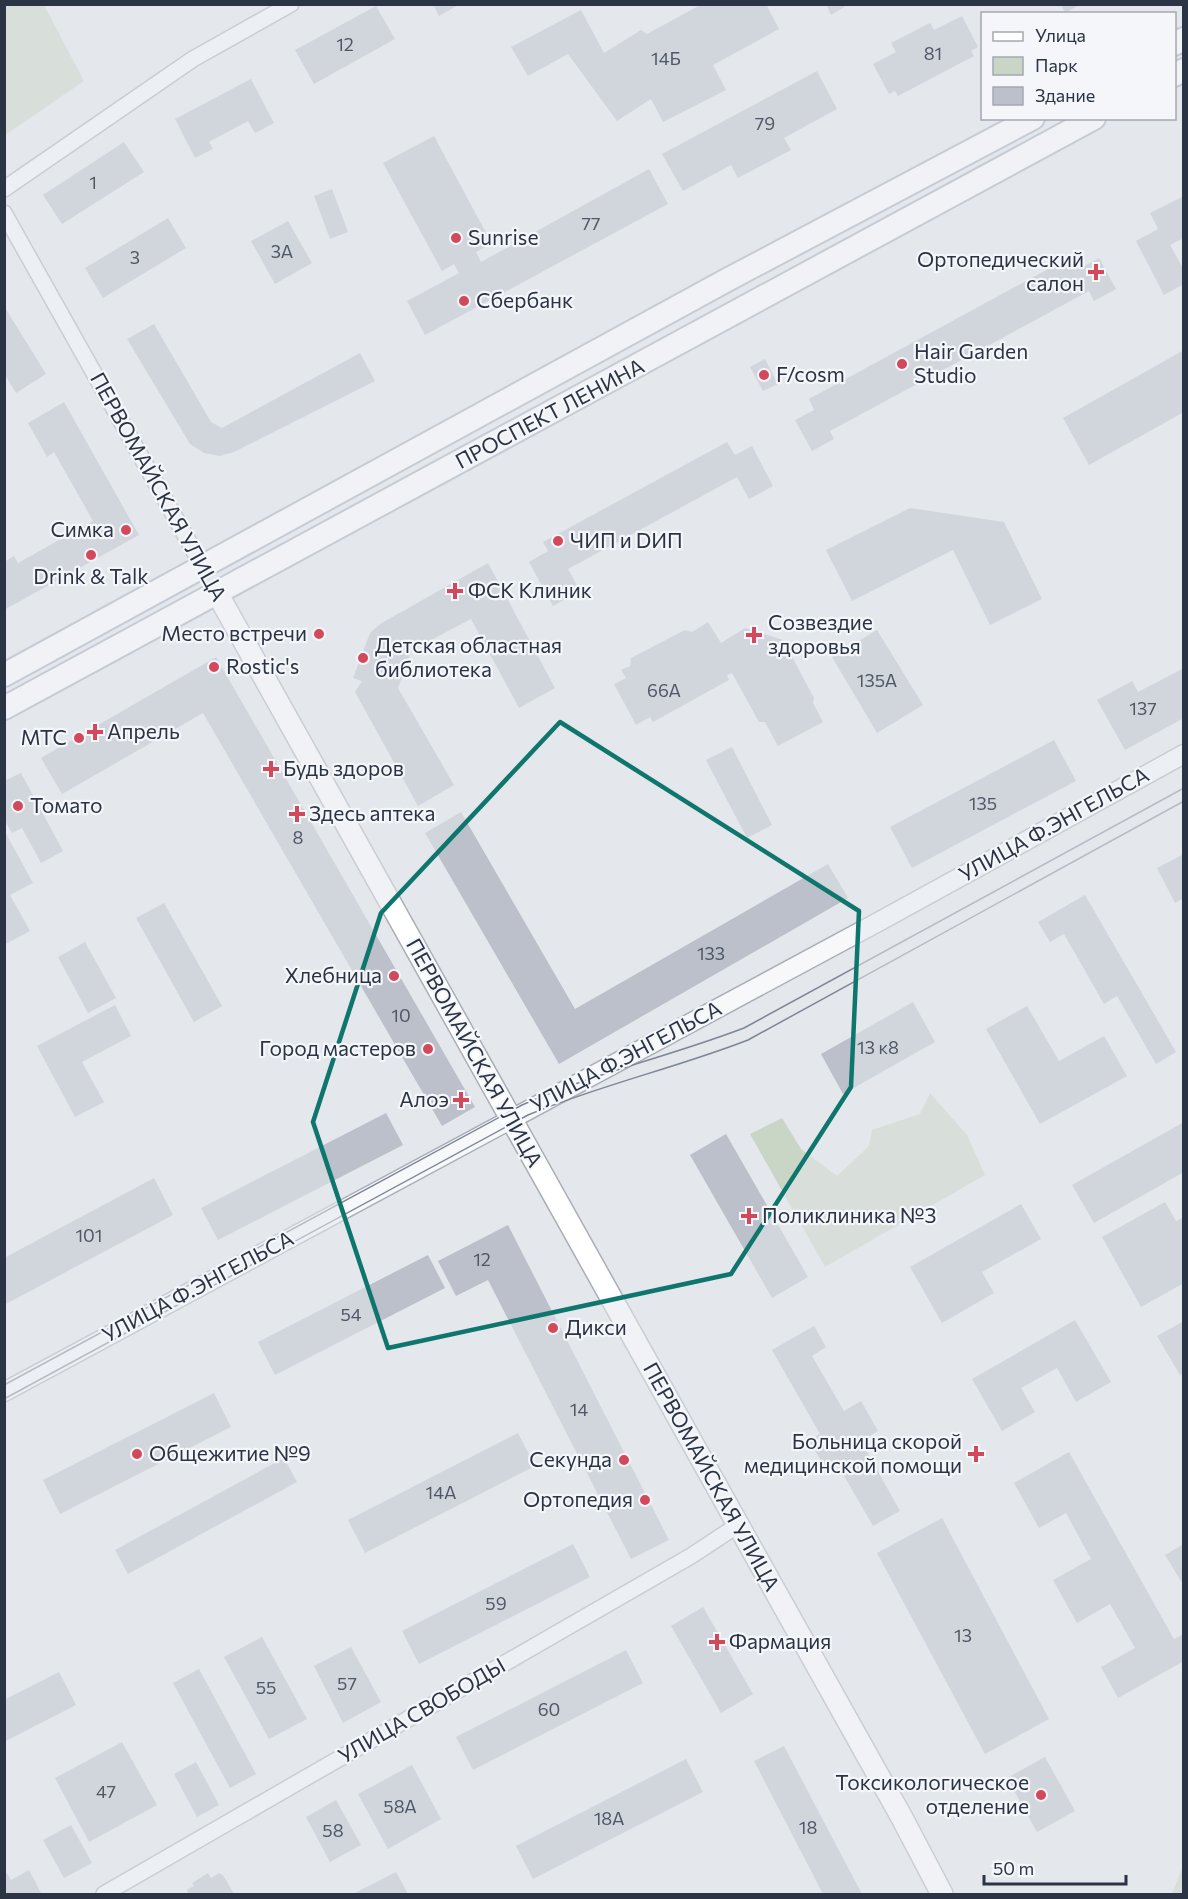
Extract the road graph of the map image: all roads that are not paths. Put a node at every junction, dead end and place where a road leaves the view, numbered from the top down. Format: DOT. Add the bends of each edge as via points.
graph roads {
  1 [pos="291,4"];
  2 [pos="1029,120"];
  3 [pos="1090,120"];
  4 [pos="4,189"];
  5 [pos="4,213"];
  6 [pos="203,567"];
  7 [pos="217,593"];
  8 [pos="4,675"];
  9 [pos="4,708"];
  10 [pos="1184,754"];
  11 [pos="510,1118"];
  12 [pos="4,1392"];
  13 [pos="738,1525"];
  14 [pos="104,1894"];
  15 [pos="942,1894"];
  1 -- 4 [label="street" via="193,59"];
  2 -- 6 [label="main road, ПРОСПЕКТ ЛЕНИНА" via="727,280"];
  3 -- 7 [label="main road, ПРОСПЕКТ ЛЕНИНА"];
  5 -- 6 [label="street, ПЕРВОМАЙСКАЯ УЛИЦА"];
  6 -- 7 [label="main road, ПЕРВОМАЙСКАЯ УЛИЦА"];
  6 -- 8 [label="main road, ПРОСПЕКТ ЛЕНИНА"];
  7 -- 9 [label="main road, ПРОСПЕКТ ЛЕНИНА"];
  7 -- 11 [label="main road, ПЕРВОМАЙСКАЯ УЛИЦА"];
  10 -- 11 [label="street, УЛИЦА Ф.ЭНГЕЛЬСА"];
  11 -- 12 [label="street, УЛИЦА Ф.ЭНГЕЛЬСА"];
  11 -- 13 [label="main road, ПЕРВОМАЙСКАЯ УЛИЦА"];
  13 -- 14 [label="street, УЛИЦА СВОБОДЫ" via="691,1556"];
  13 -- 15 [label="main road, ПЕРВОМАЙСКАЯ УЛИЦА"];
}
